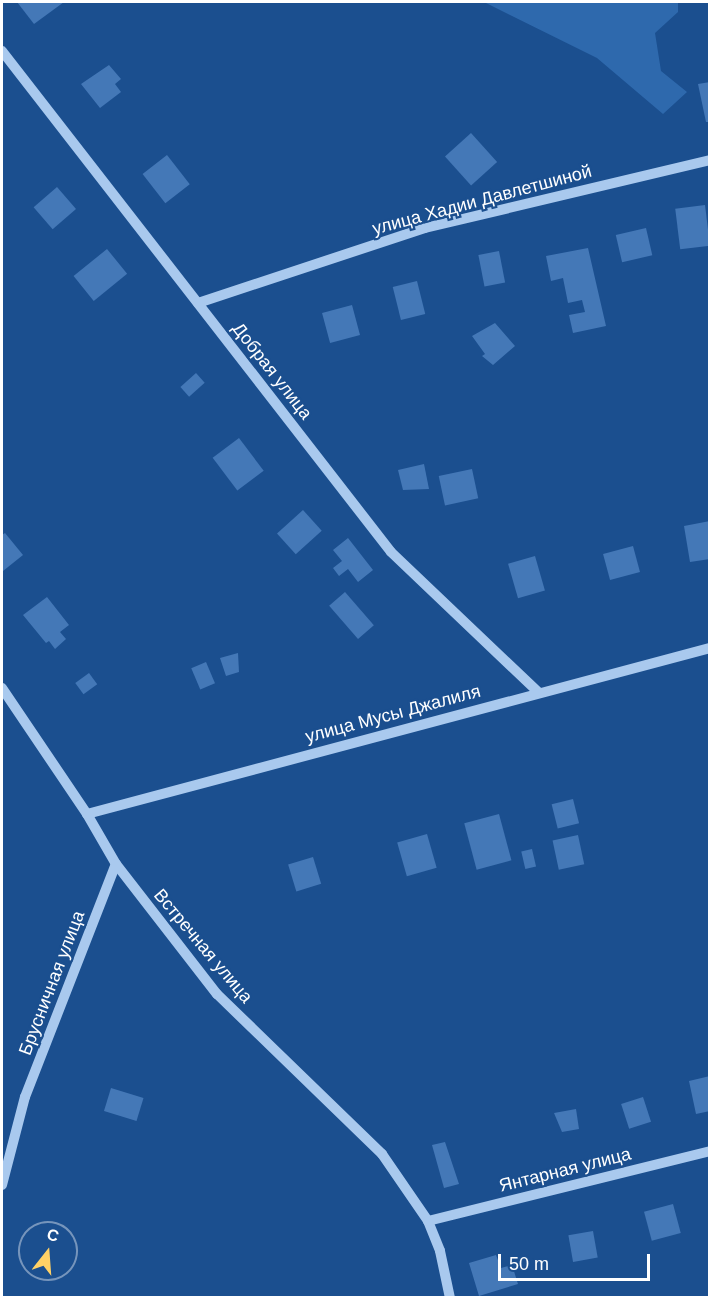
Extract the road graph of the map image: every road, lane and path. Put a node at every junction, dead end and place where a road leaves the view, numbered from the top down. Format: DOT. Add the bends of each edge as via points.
graph roads {
  1 [pos="2,51"];
  2 [pos="710,160"];
  3 [pos="198,303"];
  4 [pos="710,648"];
  5 [pos="2,688"];
  6 [pos="538,692"];
  7 [pos="87,814"];
  8 [pos="116,864"];
  9 [pos="710,1151"];
  10 [pos="2,1185"];
  11 [pos="428,1221"];
  12 [pos="450,1298"];
  1 -- 3 [label="street, Добрая улица"];
  2 -- 3 [label="street, улица Хадии Давлетшиной" via="425,228"];
  3 -- 6 [label="street, Добрая улица" via="391,552"];
  4 -- 6 [label="street, улица Мусы Джалиля"];
  5 -- 7 [label="street, Встречная улица"];
  6 -- 7 [label="street, улица Мусы Джалиля"];
  7 -- 8 [label="street, Встречная улица"];
  8 -- 10 [label="street, Брусничная улица" via="25,1097"];
  8 -- 11 [label="street, Встречная улица" via="217,994 382,1154"];
  9 -- 11 [label="street, Янтарная улица"];
  11 -- 12 [label="street, Встречная улица" via="440,1251"];
}
